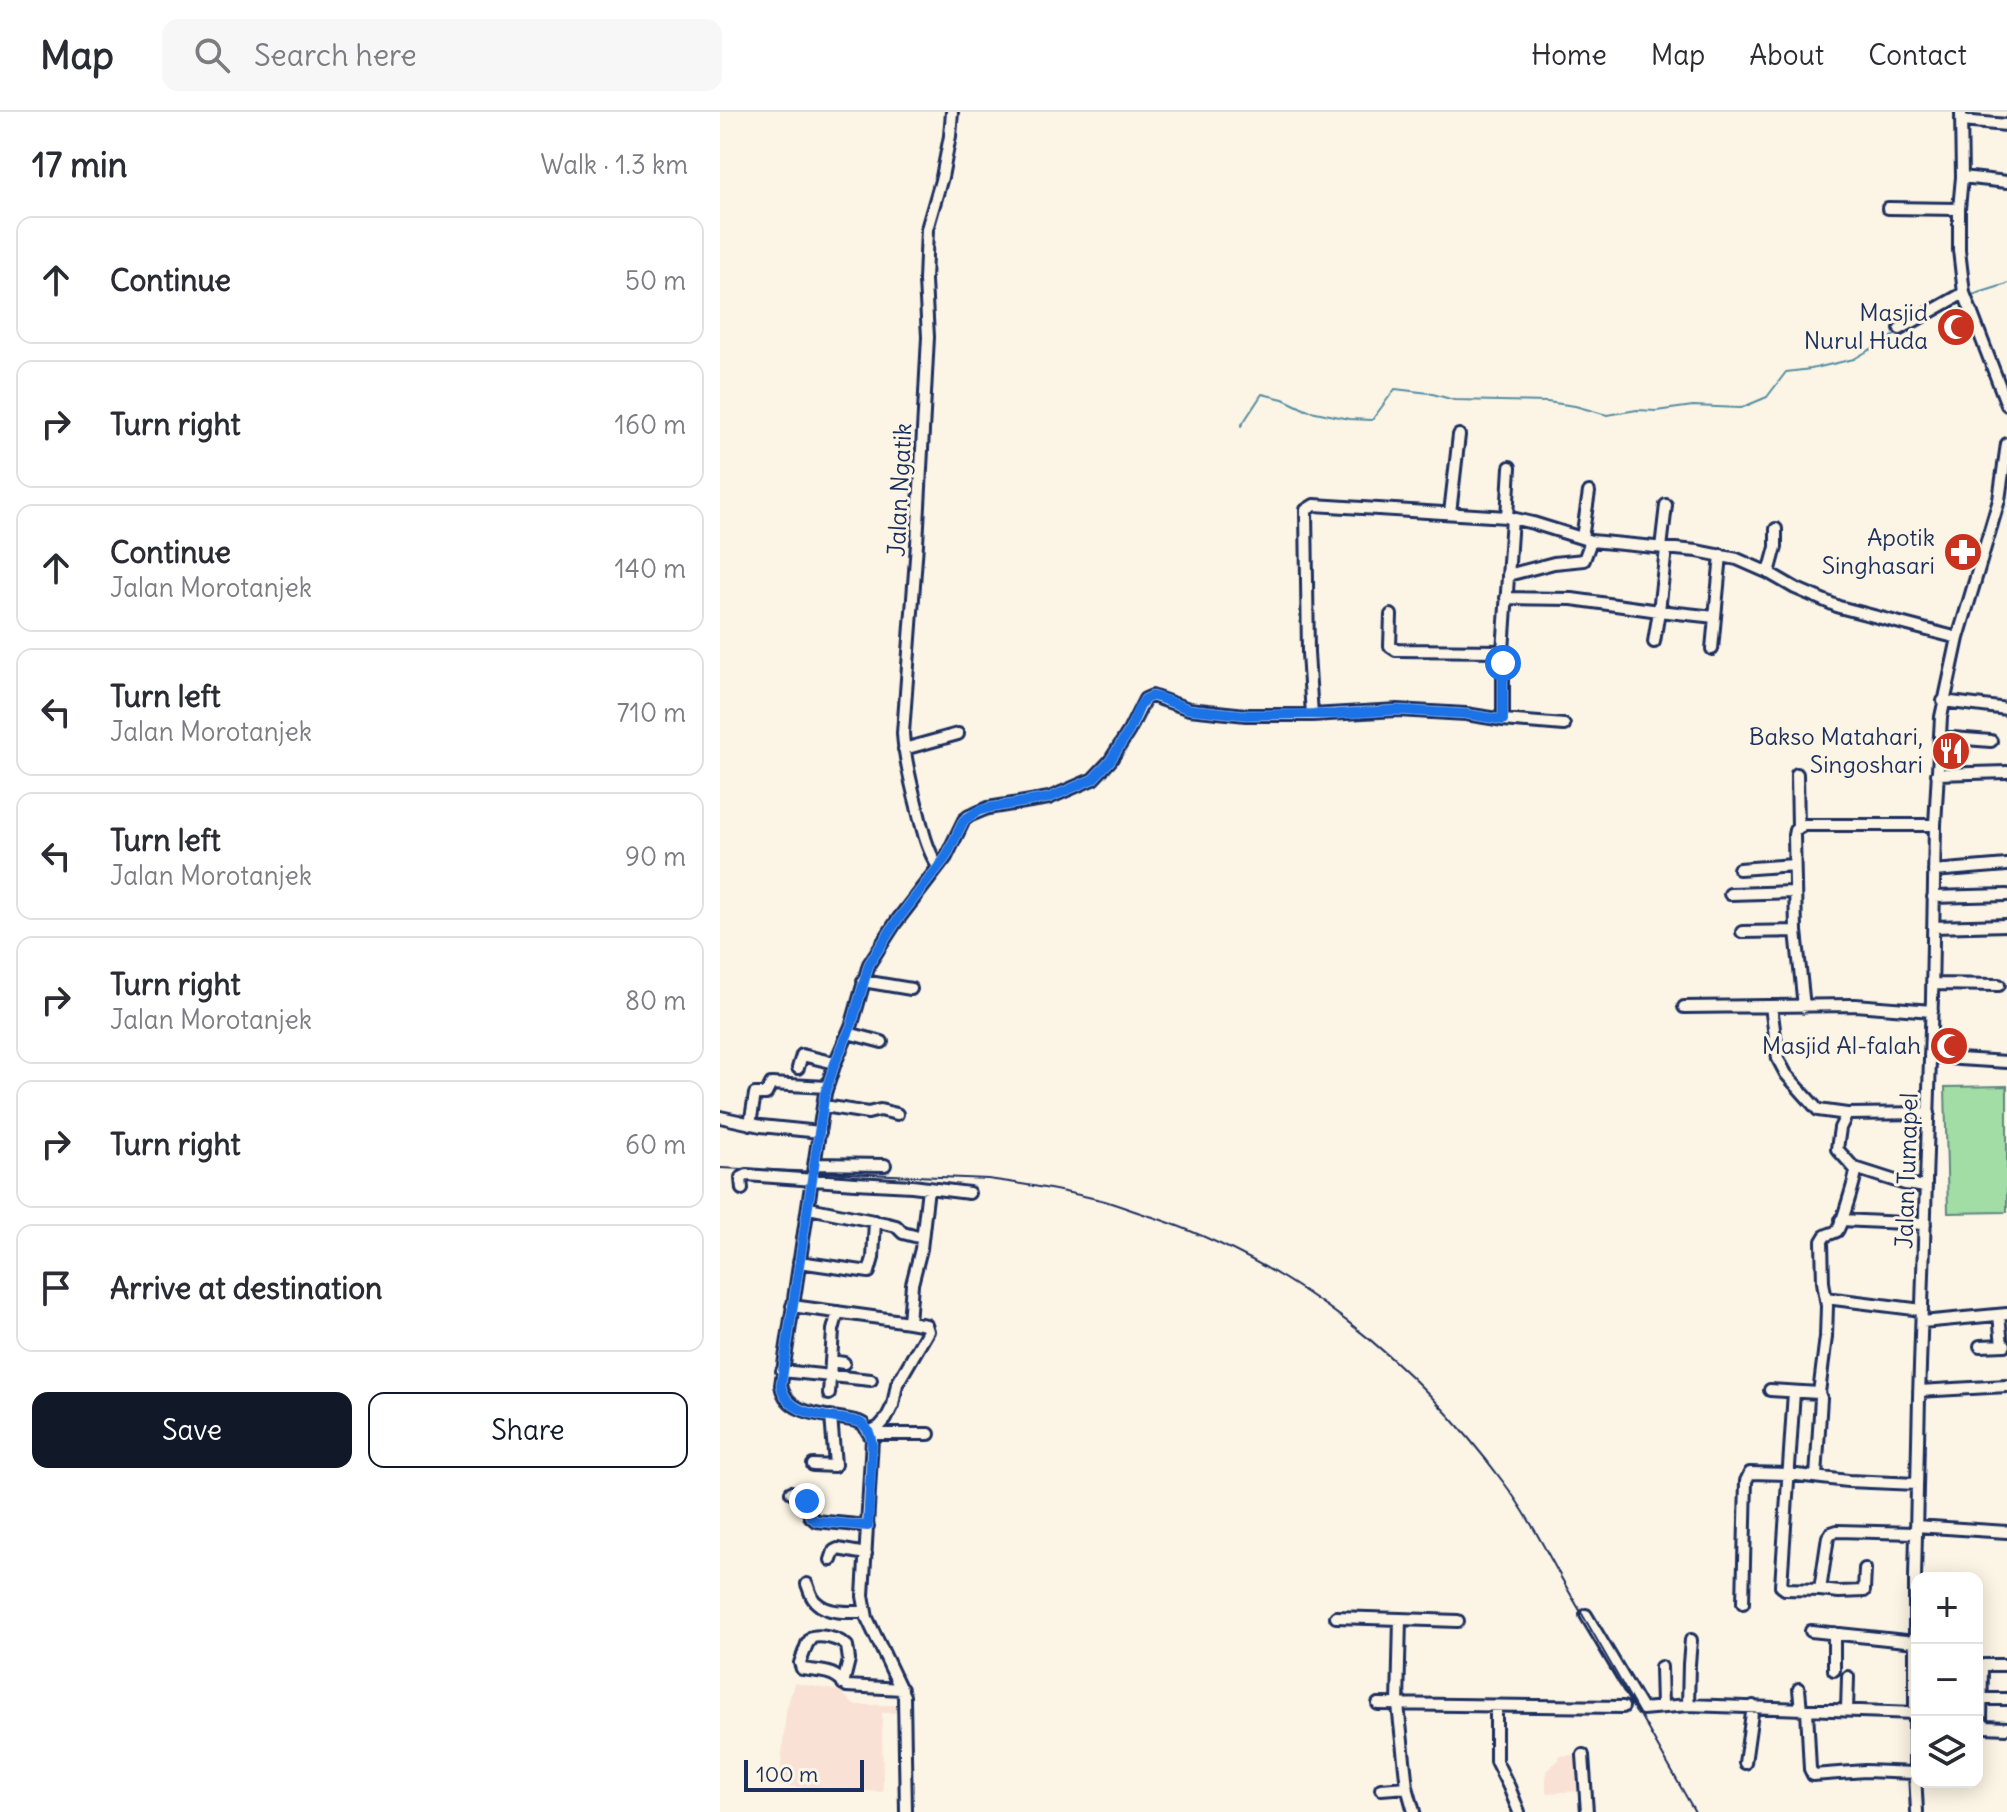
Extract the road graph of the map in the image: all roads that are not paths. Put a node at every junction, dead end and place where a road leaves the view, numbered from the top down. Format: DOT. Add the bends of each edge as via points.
graph roads {
  1 [pos="952,112"];
  2 [pos="1961,116"];
  3 [pos="2007,125"];
  4 [pos="1962,177"];
  5 [pos="2007,182"];
  6 [pos="1888,208"];
  7 [pos="1959,209"];
  8 [pos="1964,295"];
  9 [pos="1900,329"];
  10 [pos="2007,405"];
  11 [pos="1459,435"];
  12 [pos="2007,444"];
  13 [pos="1510,467"];
  14 [pos="1589,492"];
  15 [pos="1666,505"];
  16 [pos="1450,513"];
  17 [pos="1510,518"];
  18 [pos="1776,529"];
  19 [pos="1587,540"];
  20 [pos="1663,548"];
  21 [pos="1721,555"];
  22 [pos="1769,573"];
  23 [pos="1508,575"];
  24 [pos="1506,598"];
  25 [pos="1659,611"];
  26 [pos="1391,615"];
  27 [pos="1715,617"];
  28 [pos="1958,638"];
  29 [pos="1654,642"];
  30 [pos="1712,649"];
  31 [pos="1503,651"];
  32 [pos="1943,701"];
  33 [pos="2007,709"];
  34 [pos="1312,715"];
  35 [pos="1503,720"];
  36 [pos="1564,725"];
  37 [pos="958,734"];
  38 [pos="1940,737"];
  39 [pos="1991,741"];
  40 [pos="904,749"];
  41 [pos="2007,772"];
  42 [pos="1797,774"];
  43 [pos="1937,774"];
  44 [pos="1935,825"];
  45 [pos="1798,827"];
  46 [pos="1794,865"];
  47 [pos="2007,865"];
  48 [pos="938,867"];
  49 [pos="1739,869"];
  50 [pos="1934,871"];
  51 [pos="1795,892"];
  52 [pos="1730,894"];
  53 [pos="2007,895"];
  54 [pos="1933,897"];
  55 [pos="2007,925"];
  56 [pos="1933,927"];
  57 [pos="1796,931"];
  58 [pos="1742,932"];
  59 [pos="863,981"];
  60 [pos="1932,984"];
  61 [pos="1999,985"];
  62 [pos="911,989"];
  63 [pos="1771,1006"];
  64 [pos="1684,1007"];
  65 [pos="1804,1007"];
  66 [pos="1932,1011"];
  67 [pos="848,1033"];
  68 [pos="882,1042"];
  69 [pos="1930,1055"];
  70 [pos="2007,1062"];
  71 [pos="835,1063"];
  72 [pos="798,1068"];
  73 [pos="827,1087"];
  74 [pos="824,1106"];
  75 [pos="1929,1113"];
  76 [pos="897,1114"];
  77 [pos="1847,1114"];
  78 [pos="720,1117"];
  79 [pos="754,1124"];
  80 [pos="820,1132"];
  81 [pos="815,1164"];
  82 [pos="885,1165"];
  83 [pos="1855,1168"];
  84 [pos="813,1181"];
  85 [pos="1926,1187"];
  86 [pos="928,1188"];
  87 [pos="742,1189"];
  88 [pos="969,1193"];
  89 [pos="809,1208"];
  90 [pos="1841,1220"];
  91 [pos="875,1221"];
  92 [pos="1925,1224"];
  93 [pos="922,1238"];
  94 [pos="799,1262"];
  95 [pos="1826,1298"];
  96 [pos="792,1306"];
  97 [pos="838,1312"];
  98 [pos="2003,1315"];
  99 [pos="1922,1316"];
  100 [pos="909,1322"];
  101 [pos="2004,1345"];
  102 [pos="1980,1346"];
  103 [pos="831,1361"];
  104 [pos="844,1363"];
  105 [pos="782,1371"];
  106 [pos="830,1376"];
  107 [pos="871,1380"];
  108 [pos="2007,1386"];
  109 [pos="1770,1390"];
  110 [pos="1919,1391"];
  111 [pos="1794,1392"];
  112 [pos="1819,1393"];
  113 [pos="829,1394"];
  114 [pos="831,1416"];
  115 [pos="869,1433"];
  116 [pos="929,1434"];
  117 [pos="813,1465"];
  118 [pos="1788,1474"];
  119 [pos="1816,1477"];
  120 [pos="1917,1484"];
  121 [pos="791,1492"];
  122 [pos="868,1526"];
  123 [pos="1916,1530"];
  124 [pos="2007,1532"];
  125 [pos="866,1554"];
  126 [pos="831,1560"];
  127 [pos="1865,1569"];
  128 [pos="1916,1572"];
  129 [pos="807,1584"];
  130 [pos="1820,1590"];
  131 [pos="1743,1603"];
  132 [pos="865,1612"];
  133 [pos="1586,1615"];
  134 [pos="1336,1617"];
  135 [pos="1400,1619"];
  136 [pos="1458,1621"];
  137 [pos="1811,1631"];
  138 [pos="1834,1633"];
  139 [pos="1691,1640"];
  140 [pos="1911,1642"];
  141 [pos="2007,1665"];
  142 [pos="1983,1666"];
  143 [pos="1661,1667"];
  144 [pos="1834,1670"];
  145 [pos="1848,1677"];
  146 [pos="843,1684"];
  147 [pos="902,1689"];
  148 [pos="1799,1689"];
  149 [pos="1983,1698"];
  150 [pos="2007,1699"];
  151 [pos="1378,1704"];
  152 [pos="1398,1705"];
  153 [pos="1688,1705"];
  154 [pos="1662,1706"];
  155 [pos="1753,1706"];
  156 [pos="1496,1707"];
  157 [pos="1623,1707"];
  158 [pos="1804,1710"];
  159 [pos="1847,1710"];
  160 [pos="1911,1713"];
  161 [pos="1981,1716"];
  162 [pos="2007,1728"];
  163 [pos="1583,1755"];
  164 [pos="1745,1763"];
  165 [pos="1911,1773"];
  166 [pos="1407,1787"];
  167 [pos="1916,1788"];
  168 [pos="1381,1789"];
  169 [pos="906,1812"];
  170 [pos="1414,1812"];
  171 [pos="1519,1812"];
  172 [pos="1587,1812"];
  173 [pos="1917,1812"];
  1 -- 40 [label="street, Jalan Ngatik" via="927,229 928,337"];
  2 -- 3 [label="street"];
  2 -- 4 [label="street"];
  4 -- 5 [label="street"];
  4 -- 7 [label="street"];
  6 -- 7 [label="street"];
  7 -- 8 [label="street"];
  8 -- 9 [label="street"];
  8 -- 10 [label="street"];
  11 -- 16 [label="street"];
  12 -- 28 [label="street, Jalan Tumapel" via="1999,500"];
  13 -- 17 [label="street"];
  14 -- 19 [label="street"];
  15 -- 20 [label="street"];
  16 -- 17 [label="street"];
  16 -- 34 [label="street" via="1314,505 1306,510"];
  17 -- 19 [label="street"];
  17 -- 23 [label="street"];
  18 -- 22 [label="street"];
  19 -- 20 [label="street"];
  19 -- 23 [label="street" via="1584,560"];
  20 -- 21 [label="street"];
  20 -- 25 [label="street"];
  21 -- 22 [label="street"];
  21 -- 27 [label="street"];
  22 -- 28 [label="street" via="1839,607"];
  23 -- 24 [label="street"];
  24 -- 25 [label="street" via="1572,599"];
  24 -- 31 [label="street"];
  25 -- 27 [label="street"];
  25 -- 29 [label="street"];
  26 -- 31 [label="street" via="1390,646 1396,650"];
  27 -- 30 [label="street"];
  28 -- 32 [label="street, Jalan Tumapel"];
  31 -- 35 [label="street"];
  32 -- 33 [label="street"];
  32 -- 38 [label="street, Jalan Tumapel"];
  34 -- 35 [label="street" via="1397,710"];
  34 -- 48 [label="street" via="1219,713 1152,696 1093,779 1049,798 969,816"];
  35 -- 36 [label="street"];
  37 -- 40 [label="street"];
  38 -- 39 [label="street"];
  38 -- 43 [label="street, Jalan Tumapel"];
  40 -- 48 [label="street, Jalan Ngatik" via="923,835"];
  41 -- 43 [label="street"];
  42 -- 45 [label="street"];
  43 -- 44 [label="street, Jalan Tumapel"];
  44 -- 45 [label="street"];
  44 -- 50 [label="street, Jalan Tumapel"];
  45 -- 46 [label="street"];
  46 -- 49 [label="street"];
  46 -- 51 [label="street"];
  47 -- 50 [label="street"];
  48 -- 59 [label="street" via="896,922"];
  50 -- 54 [label="street, Jalan Tumapel"];
  51 -- 52 [label="street"];
  51 -- 57 [label="street"];
  53 -- 54 [label="street"];
  54 -- 56 [label="street, Jalan Tumapel"];
  55 -- 56 [label="street"];
  56 -- 60 [label="street, Jalan Tumapel"];
  57 -- 58 [label="street"];
  57 -- 65 [label="street"];
  59 -- 62 [label="street" via="895,992"];
  59 -- 67 [label="street"];
  60 -- 61 [label="street"];
  60 -- 66 [label="street, Jalan Tumapel"];
  63 -- 64 [label="street"];
  63 -- 65 [label="street"];
  63 -- 77 [label="street" via="1778,1059 1786,1074 1818,1110"];
  65 -- 66 [label="street"];
  66 -- 69 [label="street, Jalan Tumapel"];
  67 -- 68 [label="street"];
  67 -- 71 [label="street"];
  69 -- 70 [label="street"];
  69 -- 75 [label="street, Jalan Tumapel"];
  71 -- 72 [label="street" via="802,1055"];
  71 -- 73 [label="street"];
  73 -- 74 [label="street"];
  73 -- 79 [label="street" via="771,1084 766,1094 755,1094"];
  74 -- 76 [label="street"];
  74 -- 80 [label="street"];
  75 -- 77 [label="street"];
  75 -- 85 [label="street, Jalan Tumapel"];
  77 -- 83 [label="street" via="1837,1149"];
  78 -- 79 [label="street"];
  79 -- 80 [label="street"];
  80 -- 81 [label="street"];
  81 -- 82 [label="street"];
  81 -- 84 [label="street"];
  83 -- 85 [label="street"];
  83 -- 90 [label="street"];
  84 -- 86 [label="street"];
  84 -- 87 [label="street" via="747,1175 741,1178"];
  84 -- 89 [label="street"];
  85 -- 92 [label="street, Jalan Tumapel"];
  86 -- 88 [label="street"];
  86 -- 93 [label="street"];
  89 -- 91 [label="street"];
  89 -- 94 [label="street"];
  90 -- 92 [label="street"];
  90 -- 95 [label="street" via="1837,1231 1822,1241"];
  91 -- 93 [label="street"];
  91 -- 94 [label="street" via="869,1272"];
  92 -- 99 [label="street, Jalan Tumapel"];
  93 -- 100 [label="street"];
  94 -- 96 [label="street"];
  95 -- 99 [label="street"];
  95 -- 112 [label="street"];
  96 -- 97 [label="street"];
  96 -- 105 [label="street"];
  97 -- 100 [label="street"];
  97 -- 103 [label="street"];
  98 -- 99 [label="street"];
  98 -- 101 [label="street"];
  99 -- 110 [label="street, Jalan Tumapel"];
  100 -- 115 [label="street" via="928,1326 928,1332 897,1384 886,1419"];
  101 -- 102 [label="street"];
  103 -- 104 [label="street"];
  103 -- 106 [label="street"];
  105 -- 106 [label="street"];
  105 -- 114 [label="street" via="784,1397 794,1407"];
  106 -- 107 [label="street"];
  106 -- 113 [label="street"];
  108 -- 110 [label="street"];
  109 -- 111 [label="street"];
  110 -- 120 [label="street, Jalan Tumapel"];
  111 -- 112 [label="street"];
  111 -- 118 [label="street"];
  112 -- 119 [label="street"];
  114 -- 115 [label="street" via="859,1422"];
  114 -- 117 [label="street" via="835,1465"];
  115 -- 116 [label="street"];
  115 -- 122 [label="street"];
  118 -- 119 [label="street"];
  118 -- 130 [label="street" via="1781,1586"];
  118 -- 131 [label="street" via="1748,1476"];
  119 -- 120 [label="street"];
  120 -- 123 [label="street, Jalan Tumapel"];
  121 -- 122 [label="street" via="805,1497 816,1521"];
  122 -- 125 [label="street"];
  123 -- 124 [label="street"];
  123 -- 128 [label="street, Jalan Tumapel"];
  123 -- 130 [label="street" via="1831,1533"];
  125 -- 126 [label="street" via="838,1549"];
  125 -- 132 [label="street"];
  127 -- 130 [label="street" via="1864,1591"];
  129 -- 132 [label="street" via="825,1608"];
  132 -- 147 [label="street"];
  133 -- 154 [label="street" via="1642,1709"];
  134 -- 135 [label="street"];
  135 -- 136 [label="street"];
  135 -- 152 [label="street"];
  137 -- 138 [label="street"];
  138 -- 140 [label="street"];
  138 -- 144 [label="street"];
  139 -- 153 [label="street"];
  141 -- 142 [label="street"];
  143 -- 154 [label="street"];
  145 -- 159 [label="street"];
  146 -- 146 [label="street" via="847,1646 836,1639 812,1637 800,1668 832,1674"];
  146 -- 147 [label="street"];
  147 -- 169 [label="street"];
  148 -- 158 [label="street"];
  149 -- 150 [label="street"];
  151 -- 152 [label="street"];
  152 -- 156 [label="street"];
  152 -- 166 [label="street"];
  153 -- 154 [label="street"];
  153 -- 155 [label="street"];
  155 -- 158 [label="street"];
  155 -- 164 [label="street"];
  156 -- 157 [label="street"];
  156 -- 171 [label="street" via="1496,1761"];
  158 -- 159 [label="street"];
  158 -- 165 [label="street" via="1813,1775"];
  159 -- 160 [label="street"];
  161 -- 162 [label="street" via="1983,1725"];
  163 -- 172 [label="street"];
  166 -- 168 [label="street"];
  166 -- 170 [label="street"];
  167 -- 173 [label="street, Jalan Tumapel"];
}
